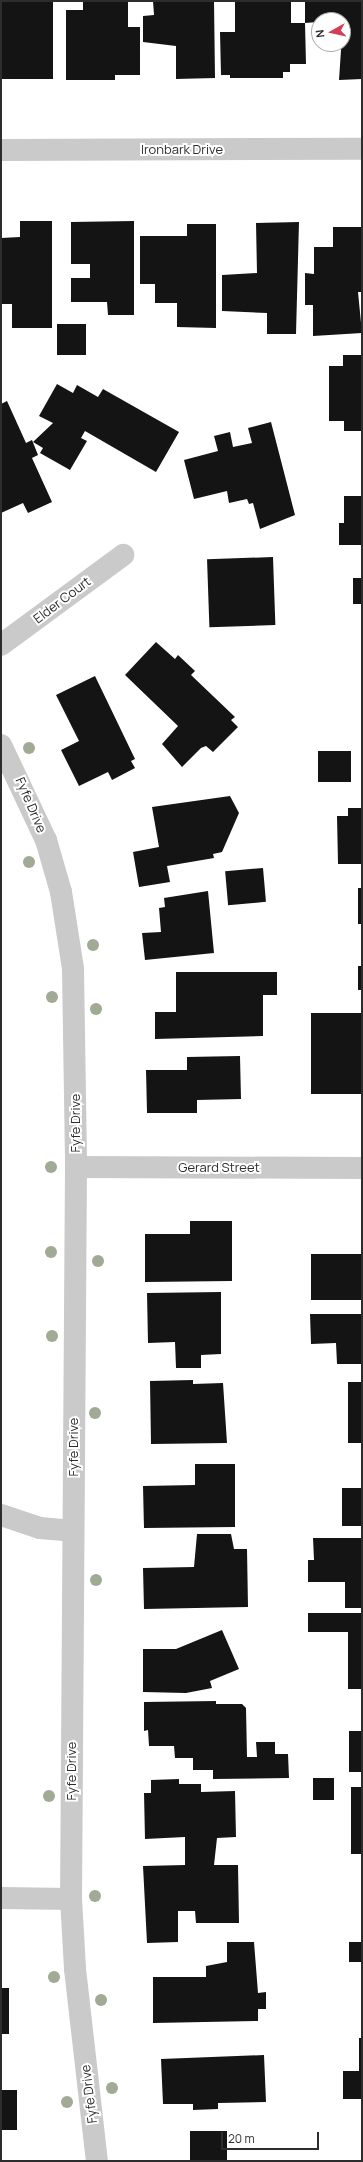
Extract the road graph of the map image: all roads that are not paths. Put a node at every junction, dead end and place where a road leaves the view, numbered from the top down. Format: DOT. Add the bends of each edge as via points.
graph roads {
  1 [pos="362,149"];
  2 [pos="1,150"];
  3 [pos="123,555"];
  4 [pos="1,645"];
  5 [pos="1,745"];
  6 [pos="76,1166"];
  7 [pos="362,1168"];
  8 [pos="1,1515"];
  9 [pos="73,1531"];
  10 [pos="1,1898"];
  11 [pos="71,1899"];
  12 [pos="97,2161"];
  1 -- 2 [label="street, Ironbark Drive"];
  3 -- 4 [label="street, Elder Court"];
  5 -- 6 [label="street, Fyfe Drive" via="46,840 69,931"];
  6 -- 7 [label="street, Gerard Street"];
  6 -- 9 [label="street, Fyfe Drive"];
  8 -- 9 [label="street" via="40,1528"];
  9 -- 11 [label="street, Fyfe Drive"];
  10 -- 11 [label="street"];
  11 -- 12 [label="street, Fyfe Drive" via="75,1969"];
}
